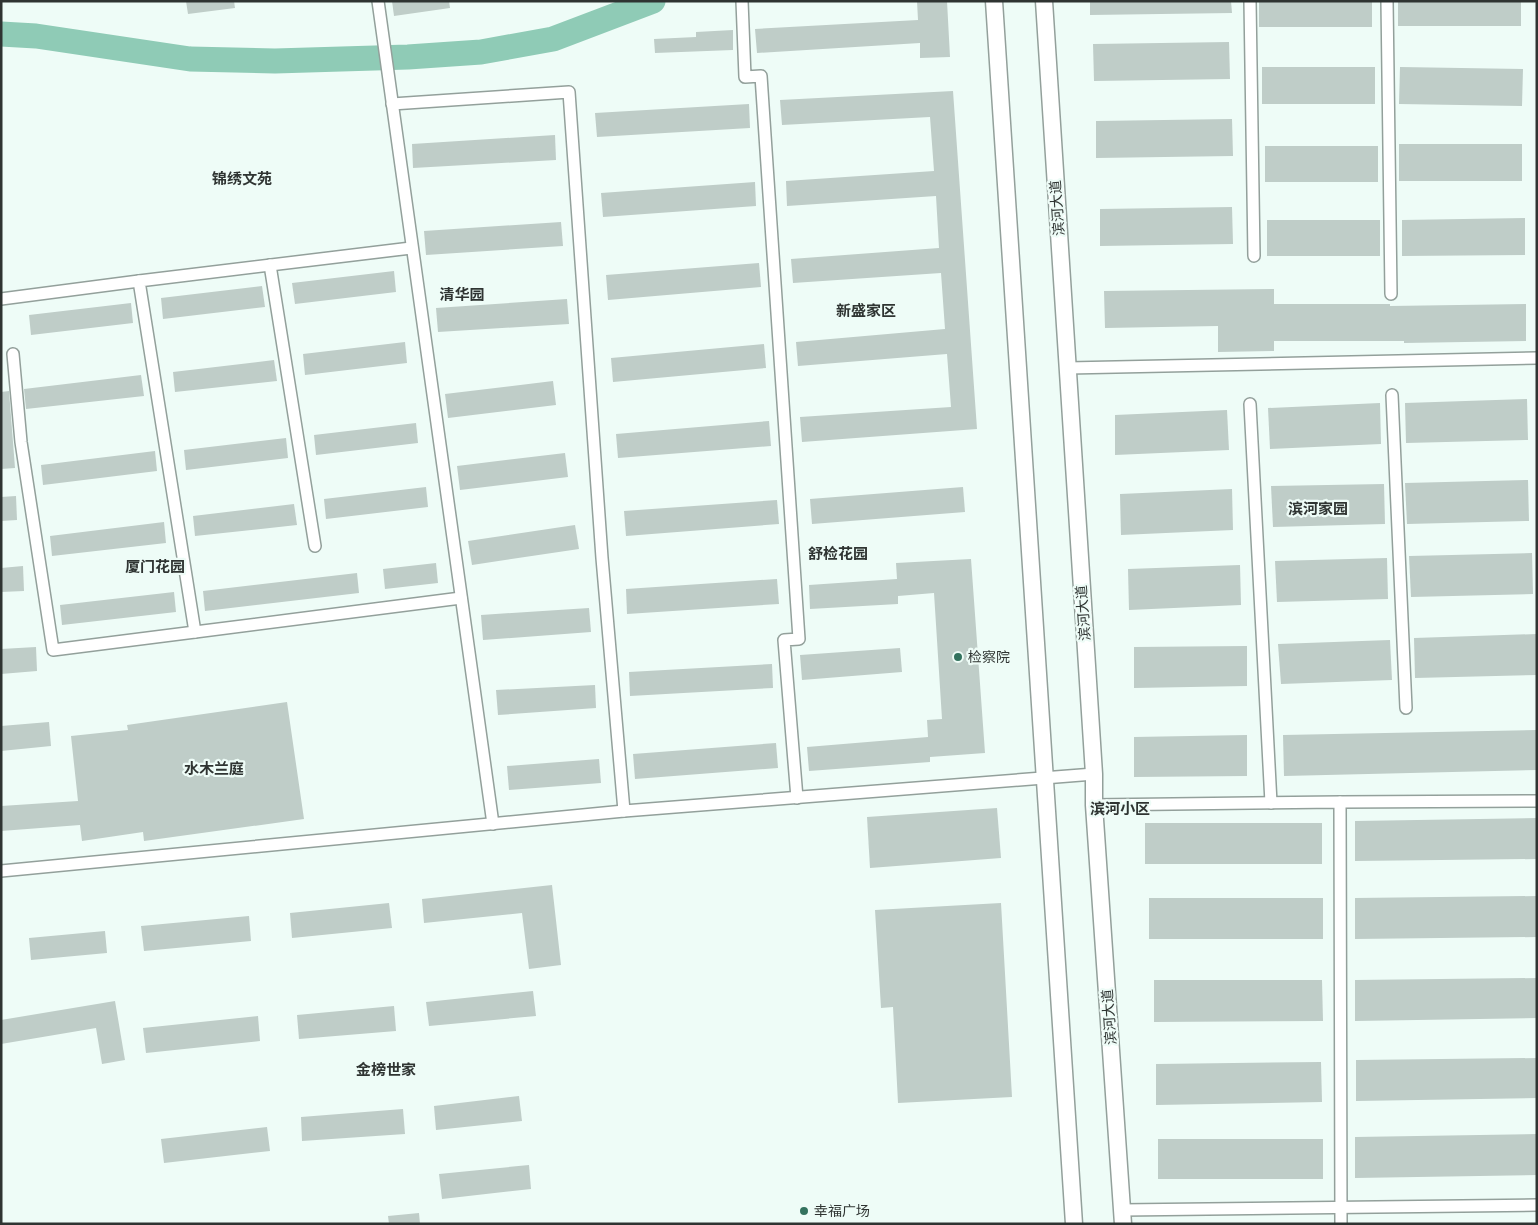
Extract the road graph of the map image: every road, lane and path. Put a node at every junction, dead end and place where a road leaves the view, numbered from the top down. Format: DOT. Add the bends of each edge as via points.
graph roads {
  1 [pos="378,1"];
  2 [pos="742,1"];
  3 [pos="994,1"];
  4 [pos="1044,1"];
  5 [pos="1250,1"];
  6 [pos="1387,1"];
  7 [pos="392,104"];
  8 [pos="411,248"];
  9 [pos="1254,256"];
  10 [pos="270,266"];
  11 [pos="139,281"];
  12 [pos="1391,294"];
  13 [pos="1,299"];
  14 [pos="13,354"];
  15 [pos="1537,358"];
  16 [pos="1068,368"];
  17 [pos="1392,395"];
  18 [pos="1250,404"];
  19 [pos="315,546"];
  20 [pos="461,598"];
  21 [pos="195,632"];
  22 [pos="1406,708"];
  23 [pos="1094,774"];
  24 [pos="1045,778"];
  25 [pos="797,798"];
  26 [pos="1537,801"];
  27 [pos="1340,802"];
  28 [pos="1271,803"];
  29 [pos="1094,805"];
  30 [pos="624,812"];
  31 [pos="493,824"];
  32 [pos="1,871"];
  33 [pos="1537,1206"];
  34 [pos="1340,1207"];
  35 [pos="1123,1217"];
  36 [pos="1074,1224"];
  37 [pos="1341,1224"];
  1 -- 7 [label="street"];
  2 -- 25 [label="street" via="745,77 761,76 762,86 799,639 784,640"];
  3 -- 24 [label="main road"];
  4 -- 16 [label="main road, 滨河大道"];
  5 -- 9 [label="street"];
  6 -- 12 [label="street"];
  7 -- 8 [label="street"];
  7 -- 30 [label="street" via="569,92 602,558"];
  8 -- 10 [label="street"];
  8 -- 20 [label="street"];
  10 -- 11 [label="street"];
  10 -- 19 [label="street"];
  11 -- 13 [label="street"];
  11 -- 21 [label="street"];
  14 -- 21 [label="street" via="22,442 53,650"];
  15 -- 16 [label="street"];
  16 -- 23 [label="main road, 滨河大道"];
  17 -- 22 [label="street"];
  18 -- 28 [label="street"];
  20 -- 21 [label="street"];
  20 -- 31 [label="street"];
  23 -- 24 [label="street"];
  23 -- 29 [label="main road, 滨河大道"];
  24 -- 25 [label="street"];
  24 -- 36 [label="main road"];
  25 -- 30 [label="street"];
  26 -- 27 [label="street"];
  27 -- 28 [label="street"];
  27 -- 34 [label="street"];
  28 -- 29 [label="street"];
  29 -- 35 [label="main road, 滨河大道"];
  30 -- 31 [label="street"];
  31 -- 32 [label="street"];
  33 -- 34 [label="street"];
  34 -- 35 [label="street"];
  34 -- 37 [label="street"];
}
